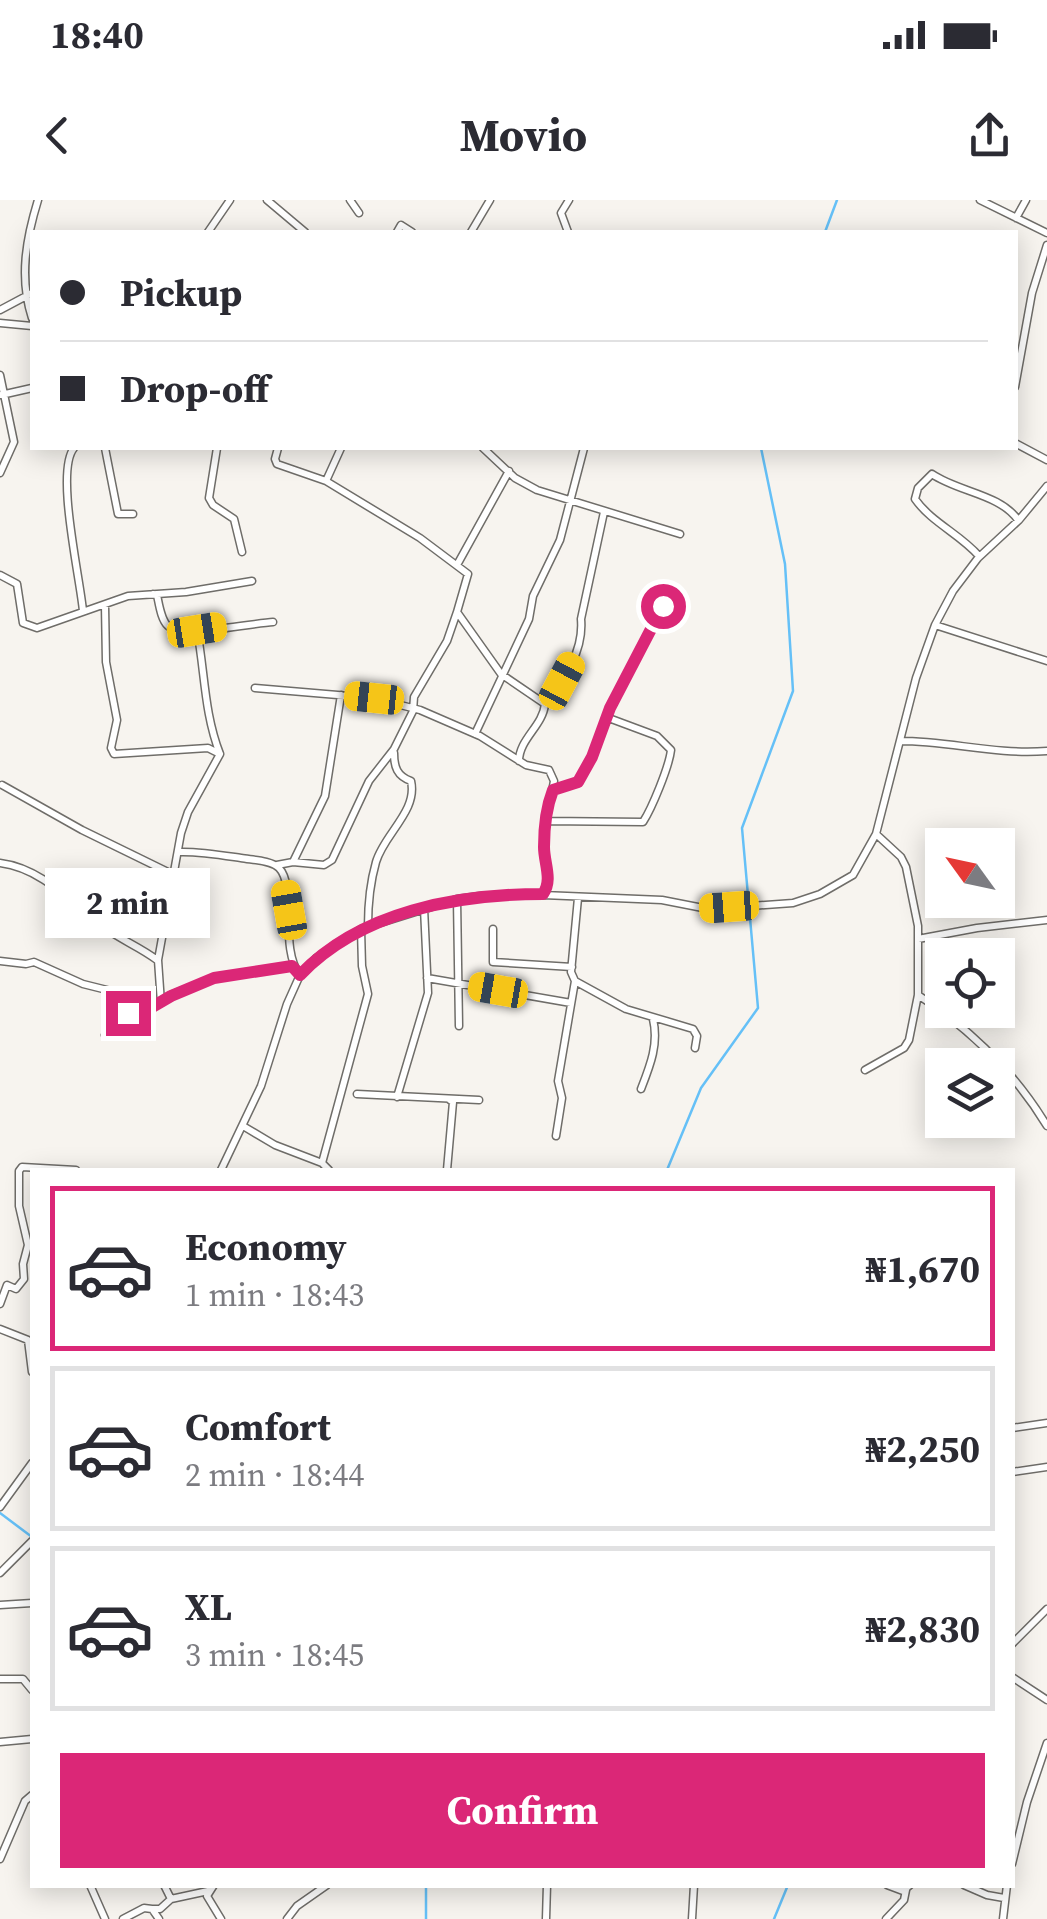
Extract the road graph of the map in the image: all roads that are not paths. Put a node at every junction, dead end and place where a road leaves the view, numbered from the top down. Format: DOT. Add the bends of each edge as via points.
graph roads {
  1 [pos="38,200"];
  2 [pos="230,200"];
  3 [pos="267,200"];
  4 [pos="350,200"];
  5 [pos="490,200"];
  6 [pos="568,200"];
  7 [pos="980,200"];
  8 [pos="1026,200"];
  9 [pos="359,213"];
  10 [pos="1016,218"];
  11 [pos="30,230"];
  12 [pos="209,230"];
  13 [pos="303,230"];
  14 [pos="472,230"];
  15 [pos="567,230"];
  16 [pos="30,231"];
  17 [pos="1047,232"];
  18 [pos="1047,245"];
  19 [pos="30,295"];
  20 [pos="0,310"];
  21 [pos="1,324"];
  22 [pos="30,326"];
  23 [pos="1018,370"];
  24 [pos="0,375"];
  25 [pos="30,388"];
  26 [pos="1,395"];
  27 [pos="1018,445"];
  28 [pos="72,450"];
  29 [pos="105,450"];
  30 [pos="218,450"];
  31 [pos="277,450"];
  32 [pos="340,450"];
  33 [pos="486,450"];
  34 [pos="584,450"];
  35 [pos="2,458"];
  36 [pos="1047,460"];
  37 [pos="508,471"];
  38 [pos="0,473"];
  39 [pos="326,481"];
  40 [pos="1046,488"];
  41 [pos="571,502"];
  42 [pos="604,512"];
  43 [pos="133,514"];
  44 [pos="1018,520"];
  45 [pos="680,534"];
  46 [pos="242,552"];
  47 [pos="980,556"];
  48 [pos="457,565"];
  49 [pos="0,575"];
  50 [pos="252,582"];
  51 [pos="150,593"];
  52 [pos="105,605"];
  53 [pos="663,606"];
  54 [pos="83,611"];
  55 [pos="456,612"];
  56 [pos="274,622"];
  57 [pos="935,626"];
  58 [pos="197,630"];
  59 [pos="1047,661"];
  60 [pos="501,674"];
  61 [pos="255,688"];
  62 [pos="341,695"];
  63 [pos="545,704"];
  64 [pos="413,710"];
  65 [pos="606,718"];
  66 [pos="475,734"];
  67 [pos="900,741"];
  68 [pos="394,749"];
  69 [pos="1047,751"];
  70 [pos="220,754"];
  71 [pos="519,761"];
  72 [pos="2,786"];
  73 [pos="553,790"];
  74 [pos="546,822"];
  75 [pos="876,834"];
  76 [pos="178,852"];
  77 [pos="293,862"];
  78 [pos="0,863"];
  79 [pos="277,866"];
  80 [pos="172,874"];
  81 [pos="543,894"];
  82 [pos="578,898"];
  83 [pos="457,899"];
  84 [pos="424,908"];
  85 [pos="1047,920"];
  86 [pos="365,928"];
  87 [pos="493,929"];
  88 [pos="918,939"];
  89 [pos="158,960"];
  90 [pos="0,961"];
  91 [pos="292,966"];
  92 [pos="572,967"];
  93 [pos="300,975"];
  94 [pos="427,978"];
  95 [pos="575,981"];
  96 [pos="459,982"];
  97 [pos="918,996"];
  98 [pos="161,1003"];
  99 [pos="570,1004"];
  100 [pos="653,1018"];
  101 [pos="130,1020"];
  102 [pos="459,1026"];
  103 [pos="105,1035"];
  104 [pos="694,1048"];
  105 [pos="865,1070"];
  106 [pos="641,1089"];
  107 [pos="357,1094"];
  108 [pos="397,1097"];
  109 [pos="450,1100"];
  110 [pos="479,1100"];
  111 [pos="242,1126"];
  112 [pos="1047,1126"];
  113 [pos="556,1136"];
  114 [pos="326,1167"];
  115 [pos="54,1168"];
  116 [pos="222,1168"];
  117 [pos="448,1168"];
  118 [pos="0,1304"];
  119 [pos="0,1329"];
  120 [pos="30,1356"];
  121 [pos="1047,1422"];
  122 [pos="1015,1427"];
  123 [pos="1047,1466"];
  124 [pos="30,1468"];
  125 [pos="1015,1471"];
  126 [pos="0,1507"];
  127 [pos="30,1544"];
  128 [pos="0,1572"];
  129 [pos="30,1603"];
  130 [pos="0,1605"];
  131 [pos="1047,1609"];
  132 [pos="1015,1641"];
  133 [pos="1015,1679"];
  134 [pos="0,1680"];
  135 [pos="30,1688"];
  136 [pos="1047,1700"];
  137 [pos="30,1739"];
  138 [pos="0,1742"];
  139 [pos="1047,1744"];
  140 [pos="30,1796"];
  141 [pos="1015,1852"];
  142 [pos="0,1859"];
  143 [pos="91,1888"];
  144 [pos="166,1888"];
  145 [pos="211,1888"];
  146 [pos="323,1888"];
  147 [pos="547,1888"];
  148 [pos="694,1888"];
  149 [pos="908,1888"];
  150 [pos="970,1888"];
  151 [pos="1006,1888"];
  152 [pos="1004,1898"];
  153 [pos="172,1899"];
  154 [pos="152,1909"];
  155 [pos="105,1919"];
  156 [pos="124,1919"];
  157 [pos="159,1919"];
  158 [pos="221,1919"];
  159 [pos="287,1919"];
  160 [pos="546,1919"];
  161 [pos="692,1919"];
  162 [pos="886,1919"];
  163 [pos="1004,1919"];
  1 -- 11 [label="street"];
  2 -- 12 [label="street"];
  3 -- 13 [label="street"];
  4 -- 9 [label="street"];
  5 -- 14 [label="street"];
  6 -- 15 [label="street" via="561,213"];
  7 -- 10 [label="street"];
  8 -- 10 [label="street"];
  10 -- 17 [label="street"];
  16 -- 19 [label="street"];
  18 -- 23 [label="street"];
  19 -- 20 [label="street"];
  21 -- 22 [label="street"];
  24 -- 26 [label="street"];
  25 -- 26 [label="street"];
  26 -- 35 [label="street" via="14,442"];
  27 -- 36 [label="street"];
  28 -- 54 [label="street" via="66,475 69,532"];
  29 -- 43 [label="street" via="118,514"];
  30 -- 46 [label="street" via="209,498 234,519"];
  31 -- 39 [label="street" via="277,464"];
  32 -- 39 [label="street"];
  33 -- 37 [label="street"];
  34 -- 41 [label="street"];
  35 -- 38 [label="street"];
  37 -- 41 [label="street"];
  37 -- 48 [label="street"];
  39 -- 48 [label="street"];
  40 -- 44 [label="street"];
  41 -- 42 [label="street"];
  41 -- 60 [label="street" via="529,619"];
  42 -- 45 [label="street"];
  42 -- 63 [label="street" via="578,652"];
  44 -- 47 [label="street"];
  44 -- 47 [label="street" via="1011,508 932,474 925,479 915,499"];
  47 -- 57 [label="street"];
  48 -- 55 [label="street" via="469,576"];
  49 -- 54 [label="street" via="18,584 28,627"];
  50 -- 51 [label="street"];
  51 -- 52 [label="street"];
  51 -- 58 [label="street" via="170,628"];
  52 -- 54 [label="street"];
  52 -- 70 [label="street" via="117,720 114,754 208,748"];
  53 -- 65 [label="street"];
  55 -- 60 [label="street"];
  55 -- 64 [label="street"];
  56 -- 58 [label="street"];
  57 -- 59 [label="street"];
  57 -- 67 [label="street"];
  58 -- 70 [label="street" via="206,715"];
  60 -- 63 [label="street"];
  60 -- 66 [label="street"];
  61 -- 62 [label="street"];
  62 -- 64 [label="street"];
  62 -- 77 [label="street" via="325,796"];
  63 -- 71 [label="street"];
  64 -- 66 [label="street"];
  64 -- 68 [label="street"];
  65 -- 73 [label="street" via="578,782"];
  65 -- 74 [label="street" via="657,736 671,750 651,810 643,822"];
  66 -- 71 [label="street"];
  67 -- 69 [label="street"];
  67 -- 75 [label="street"];
  68 -- 77 [label="street" via="369,781 332,860 324,866"];
  68 -- 86 [label="street" via="394,765 411,782 412,799 376,862"];
  70 -- 76 [label="street" via="188,812"];
  71 -- 73 [label="street" via="548,770"];
  72 -- 80 [label="street"];
  73 -- 74 [label="street"];
  74 -- 81 [label="street"];
  75 -- 82 [label="street" via="853,874 793,903 708,909 662,900"];
  75 -- 88 [label="street" via="906,866"];
  76 -- 79 [label="street"];
  76 -- 80 [label="street"];
  77 -- 79 [label="street"];
  78 -- 89 [label="street" via="20,866"];
  79 -- 91 [label="street" via="289,910"];
  80 -- 89 [label="street"];
  81 -- 82 [label="street"];
  81 -- 83 [label="street"];
  82 -- 92 [label="street"];
  83 -- 84 [label="street"];
  83 -- 96 [label="street"];
  84 -- 86 [label="street"];
  84 -- 94 [label="street"];
  85 -- 88 [label="street"];
  86 -- 93 [label="street"];
  86 -- 114 [label="street" via="368,994"];
  87 -- 92 [label="street" via="493,962"];
  88 -- 97 [label="street"];
  89 -- 98 [label="street"];
  90 -- 101 [label="street" via="34,962 115,992"];
  91 -- 93 [label="street"];
  91 -- 98 [label="street" via="214,978"];
  92 -- 95 [label="street"];
  93 -- 111 [label="street"];
  94 -- 96 [label="street"];
  94 -- 108 [label="street"];
  95 -- 99 [label="street"];
  95 -- 100 [label="street"];
  96 -- 99 [label="street"];
  96 -- 102 [label="street"];
  97 -- 105 [label="street" via="904,1048"];
  97 -- 112 [label="street" via="977,1040"];
  98 -- 101 [label="street"];
  99 -- 113 [label="street"];
  100 -- 104 [label="street" via="696,1032"];
  100 -- 106 [label="street" via="651,1066"];
  101 -- 103 [label="street"];
  107 -- 108 [label="street"];
  108 -- 109 [label="street"];
  109 -- 110 [label="street"];
  109 -- 117 [label="street"];
  111 -- 114 [label="street"];
  111 -- 116 [label="street"];
  115 -- 118 [label="street" via="19,1172 28,1245 24,1279 16,1289 6,1285"];
  119 -- 120 [label="street" via="28,1340"];
  121 -- 122 [label="street"];
  123 -- 125 [label="street"];
  124 -- 126 [label="street"];
  127 -- 128 [label="street"];
  129 -- 130 [label="street"];
  131 -- 132 [label="street"];
  133 -- 136 [label="street"];
  134 -- 135 [label="street" via="22,1679"];
  137 -- 138 [label="street"];
  139 -- 141 [label="street"];
  140 -- 142 [label="street"];
  143 -- 155 [label="street"];
  144 -- 153 [label="street"];
  145 -- 153 [label="street"];
  145 -- 158 [label="street" via="207,1896"];
  146 -- 159 [label="street"];
  147 -- 160 [label="street"];
  148 -- 161 [label="street"];
  149 -- 162 [label="street"];
  150 -- 152 [label="street"];
  151 -- 152 [label="street"];
  152 -- 163 [label="street"];
  153 -- 154 [label="street"];
  154 -- 156 [label="street"];
  154 -- 157 [label="street"];
}
